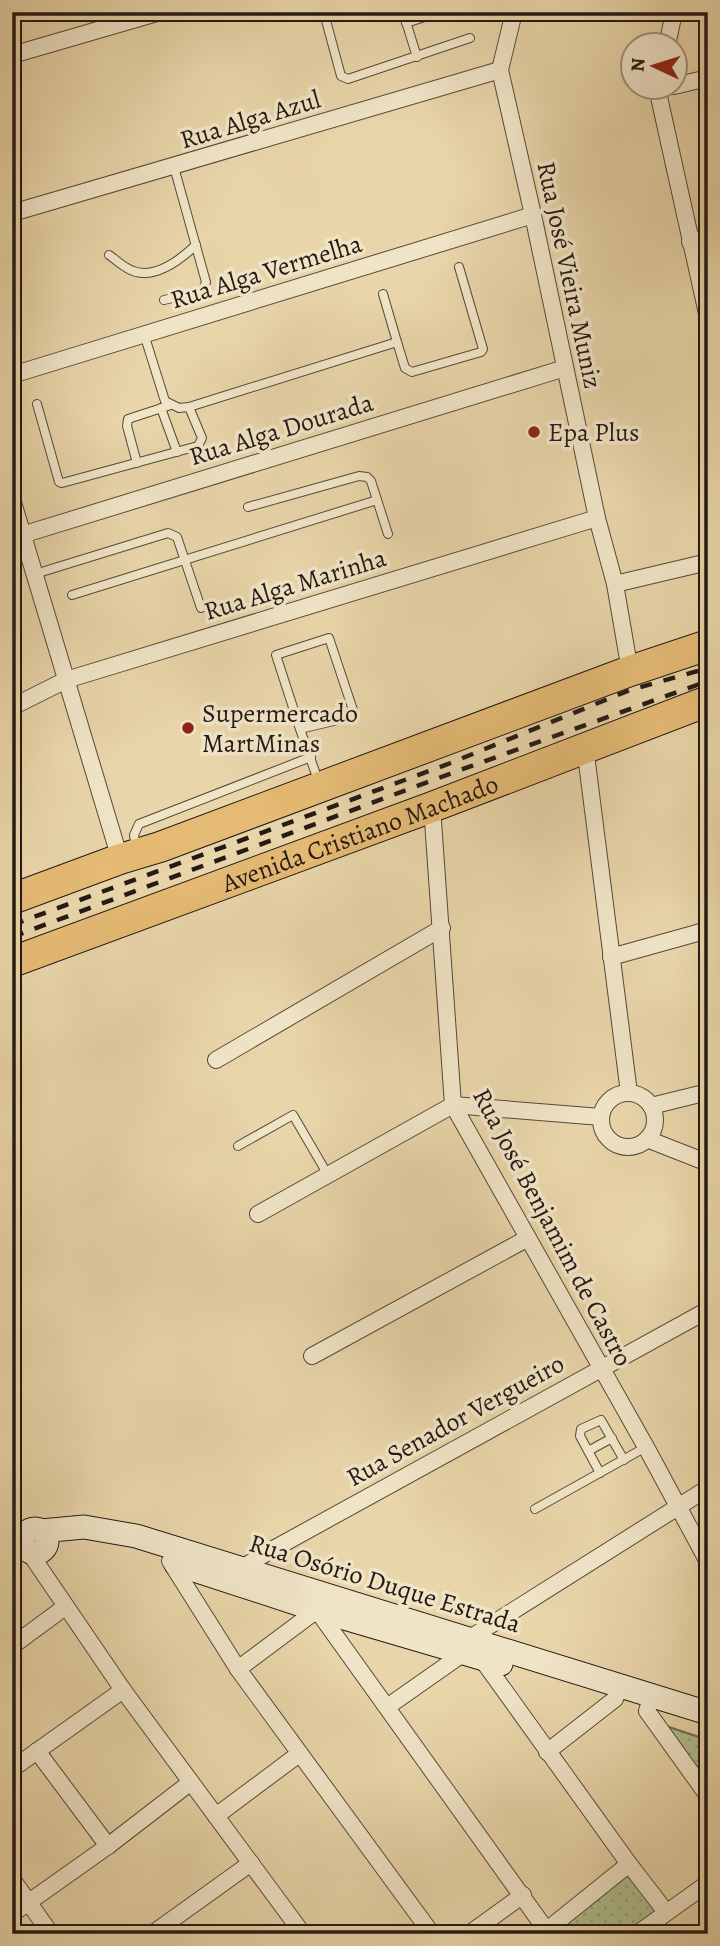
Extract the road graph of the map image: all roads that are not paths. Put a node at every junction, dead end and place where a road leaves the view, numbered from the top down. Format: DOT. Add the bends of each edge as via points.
graph roads {
  1 [pos="403,12"];
  2 [pos="440,12"];
  3 [pos="514,12"];
  4 [pos="674,12"];
  5 [pos="154,13"];
  6 [pos="324,13"];
  7 [pos="406,23"];
  8 [pos="670,32"];
  9 [pos="470,38"];
  10 [pos="12,55"];
  11 [pos="417,57"];
  12 [pos="500,70"];
  13 [pos="708,78"];
  14 [pos="688,83"];
  15 [pos="664,102"];
  16 [pos="174,167"];
  17 [pos="12,213"];
  18 [pos="533,215"];
  19 [pos="708,237"];
  20 [pos="690,242"];
  21 [pos="196,245"];
  22 [pos="109,255"];
  23 [pos="459,267"];
  24 [pos="383,294"];
  25 [pos="164,300"];
  26 [pos="708,318"];
  27 [pos="144,334"];
  28 [pos="397,342"];
  29 [pos="565,368"];
  30 [pos="12,375"];
  31 [pos="37,404"];
  32 [pos="171,405"];
  33 [pos="189,407"];
  34 [pos="161,408"];
  35 [pos="177,452"];
  36 [pos="137,463"];
  37 [pos="12,499"];
  38 [pos="377,500"];
  39 [pos="248,508"];
  40 [pos="597,518"];
  41 [pos="388,534"];
  42 [pos="18,536"];
  43 [pos="184,560"];
  44 [pos="708,562"];
  45 [pos="35,574"];
  46 [pos="615,584"];
  47 [pos="72,595"];
  48 [pos="201,608"];
  49 [pos="708,645"];
  50 [pos="631,671"];
  51 [pos="66,680"];
  52 [pos="708,701"];
  53 [pos="12,707"];
  54 [pos="300,729"];
  55 [pos="585,747"];
  56 [pos="311,757"];
  57 [pos="320,787"];
  58 [pos="432,807"];
  59 [pos="128,857"];
  60 [pos="12,900"];
  61 [pos="442,928"];
  62 [pos="708,930"];
  63 [pos="611,957"];
  64 [pos="12,962"];
  65 [pos="215,1060"];
  66 [pos="708,1092"];
  67 [pos="629,1093"];
  68 [pos="453,1105"];
  69 [pos="651,1106"];
  70 [pos="601,1117"];
  71 [pos="647,1139"];
  72 [pos="238,1146"];
  73 [pos="708,1163"];
  74 [pos="328,1175"];
  75 [pos="258,1214"];
  76 [pos="528,1238"];
  77 [pos="708,1310"];
  78 [pos="312,1356"];
  79 [pos="601,1367"];
  80 [pos="612,1438"];
  81 [pos="646,1447"];
  82 [pos="590,1450"];
  83 [pos="624,1460"];
  84 [pos="600,1473"];
  85 [pos="708,1488"];
  86 [pos="677,1505"];
  87 [pos="535,1508"];
  88 [pos="31,1542"];
  89 [pos="171,1555"];
  90 [pos="708,1562"];
  91 [pos="239,1576"];
  92 [pos="319,1602"];
  93 [pos="65,1607"];
  94 [pos="12,1646"];
  95 [pos="470,1651"];
  96 [pos="238,1669"];
  97 [pos="123,1690"];
  98 [pos="617,1692"];
  99 [pos="650,1703"];
  100 [pos="387,1707"];
  101 [pos="708,1713"];
  102 [pos="708,1729"];
  103 [pos="37,1751"];
  104 [pos="547,1752"];
  105 [pos="299,1754"];
  106 [pos="12,1769"];
  107 [pos="191,1782"];
  108 [pos="708,1796"];
  109 [pos="216,1816"];
  110 [pos="108,1846"];
  111 [pos="251,1863"];
  112 [pos="629,1864"];
  113 [pos="12,1879"];
  114 [pos="708,1883"];
  115 [pos="523,1895"];
  116 [pos="29,1902"];
  117 [pos="666,1912"];
  118 [pos="12,1914"];
  119 [pos="170,1929"];
  120 [pos="548,1932"];
  121 [pos="51,1934"];
  122 [pos="152,1934"];
  123 [pos="303,1934"];
  124 [pos="432,1934"];
  125 [pos="469,1934"];
  126 [pos="637,1934"];
  1 -- 7 [label="lane"];
  2 -- 7 [label="lane"];
  3 -- 12 [label="street, Rua José Vieira Muniz"];
  4 -- 8 [label="street"];
  5 -- 10 [label="street"];
  6 -- 11 [label="lane" via="344,78"];
  7 -- 11 [label="lane"];
  9 -- 11 [label="lane"];
  12 -- 16 [label="street, Rua Alga Azul"];
  12 -- 18 [label="street, Rua José Vieira Muniz"];
  13 -- 14 [label="street"];
  15 -- 20 [label="street"];
  16 -- 17 [label="street, Rua Alga Azul"];
  16 -- 21 [label="lane"];
  18 -- 27 [label="street, Rua Alga Vermelha"];
  18 -- 29 [label="street, Rua José Vieira Muniz"];
  19 -- 20 [label="street"];
  20 -- 26 [label="street"];
  21 -- 22 [label="lane" via="178,262 148,274 129,270"];
  21 -- 25 [label="lane" via="206,287"];
  23 -- 28 [label="lane" via="483,344 481,352 412,372 405,368"];
  24 -- 28 [label="lane"];
  27 -- 30 [label="street, Rua Alga Vermelha"];
  27 -- 32 [label="lane" via="165,401"];
  28 -- 33 [label="lane"];
  29 -- 40 [label="street, Rua José Vieira Muniz"];
  29 -- 42 [label="street, Rua Alga Dourada"];
  31 -- 36 [label="lane" via="59,482"];
  32 -- 33 [label="lane"];
  32 -- 34 [label="lane"];
  33 -- 35 [label="lane" via="201,443"];
  34 -- 35 [label="lane"];
  34 -- 36 [label="lane" via="128,419"];
  35 -- 36 [label="lane"];
  37 -- 42 [label="street"];
  38 -- 39 [label="lane" via="371,481 359,476"];
  38 -- 41 [label="lane"];
  38 -- 43 [label="lane"];
  40 -- 46 [label="street, Rua José Vieira Muniz"];
  40 -- 51 [label="street, Rua Alga Marinha"];
  42 -- 45 [label="street"];
  43 -- 45 [label="lane" via="177,537 168,533"];
  43 -- 47 [label="lane"];
  43 -- 48 [label="lane"];
  44 -- 46 [label="street"];
  45 -- 51 [label="street"];
  46 -- 50 [label="street, Rua José Vieira Muniz"];
  49 -- 50 [label="highway, Avenida Cristiano Machado"];
  50 -- 57 [label="highway, Avenida Cristiano Machado"];
  51 -- 53 [label="street, Rua Alga Marinha"];
  51 -- 59 [label="street"];
  52 -- 55 [label="highway, Avenida Cristiano Machado"];
  54 -- 54 [label="lane" via="276,655 329,638 355,716"];
  54 -- 56 [label="lane"];
  55 -- 58 [label="highway, Avenida Cristiano Machado"];
  55 -- 63 [label="street"];
  56 -- 57 [label="lane"];
  56 -- 59 [label="lane" via="139,824"];
  57 -- 59 [label="highway, Avenida Cristiano Machado"];
  58 -- 61 [label="street, Rua José Benjamim de Castro"];
  58 -- 64 [label="highway, Avenida Cristiano Machado"];
  59 -- 60 [label="highway, Avenida Cristiano Machado"];
  61 -- 65 [label="street"];
  61 -- 68 [label="street, Rua José Benjamim de Castro"];
  62 -- 63 [label="street"];
  63 -- 67 [label="street"];
  66 -- 69 [label="street"];
  67 -- 69 [label="street"];
  67 -- 70 [label="street" via="613,1097"];
  68 -- 70 [label="street"];
  68 -- 74 [label="street"];
  68 -- 76 [label="street, Rua José Benjamim de Castro"];
  69 -- 71 [label="street" via="655,1124"];
  70 -- 71 [label="street" via="604,1133 616,1145 632,1147"];
  71 -- 73 [label="street"];
  72 -- 74 [label="lane" via="293,1115"];
  74 -- 75 [label="street"];
  76 -- 78 [label="street"];
  76 -- 79 [label="street, Rua José Benjamim de Castro"];
  77 -- 79 [label="street, Rua Senador Vergueiro"];
  79 -- 81 [label="street, Rua José Benjamim de Castro"];
  79 -- 91 [label="street, Rua Senador Vergueiro"];
  80 -- 82 [label="lane"];
  80 -- 82 [label="lane" via="601,1420 582,1429 580,1436"];
  80 -- 83 [label="lane"];
  81 -- 83 [label="lane"];
  81 -- 86 [label="street, Rua José Benjamim de Castro"];
  82 -- 84 [label="lane"];
  83 -- 84 [label="lane"];
  84 -- 87 [label="lane"];
  85 -- 86 [label="street"];
  86 -- 90 [label="street, Rua José Benjamim de Castro"];
  86 -- 95 [label="street"];
  88 -- 89 [label="street, Rua Osório Duque Estrada" via="84,1527 136,1536"];
  88 -- 93 [label="street"];
  89 -- 91 [label="street, Rua Osório Duque Estrada"];
  89 -- 96 [label="street"];
  91 -- 92 [label="street, Rua Osório Duque Estrada"];
  92 -- 95 [label="street, Rua Osório Duque Estrada"];
  92 -- 96 [label="street"];
  92 -- 100 [label="street"];
  93 -- 94 [label="street"];
  93 -- 97 [label="street"];
  95 -- 98 [label="street, Rua Osório Duque Estrada"];
  95 -- 100 [label="street"];
  95 -- 104 [label="street"];
  96 -- 105 [label="street"];
  97 -- 103 [label="street"];
  97 -- 107 [label="street"];
  98 -- 99 [label="street, Rua Osório Duque Estrada"];
  98 -- 104 [label="street"];
  99 -- 101 [label="street, Rua Osório Duque Estrada"];
  99 -- 102 [label="street, Rua Osório Duque Estrada"];
  99 -- 108 [label="street"];
  100 -- 115 [label="street"];
  103 -- 106 [label="street"];
  103 -- 110 [label="street"];
  104 -- 112 [label="street"];
  105 -- 109 [label="street"];
  105 -- 124 [label="street"];
  107 -- 109 [label="street"];
  107 -- 110 [label="street"];
  109 -- 111 [label="street"];
  110 -- 116 [label="street"];
  111 -- 119 [label="street"];
  111 -- 123 [label="street"];
  112 -- 117 [label="street"];
  112 -- 120 [label="street"];
  113 -- 116 [label="street"];
  114 -- 117 [label="street"];
  115 -- 120 [label="street"];
  115 -- 125 [label="street"];
  116 -- 118 [label="street"];
  116 -- 121 [label="street"];
  117 -- 126 [label="street"];
  119 -- 122 [label="street"];
}
